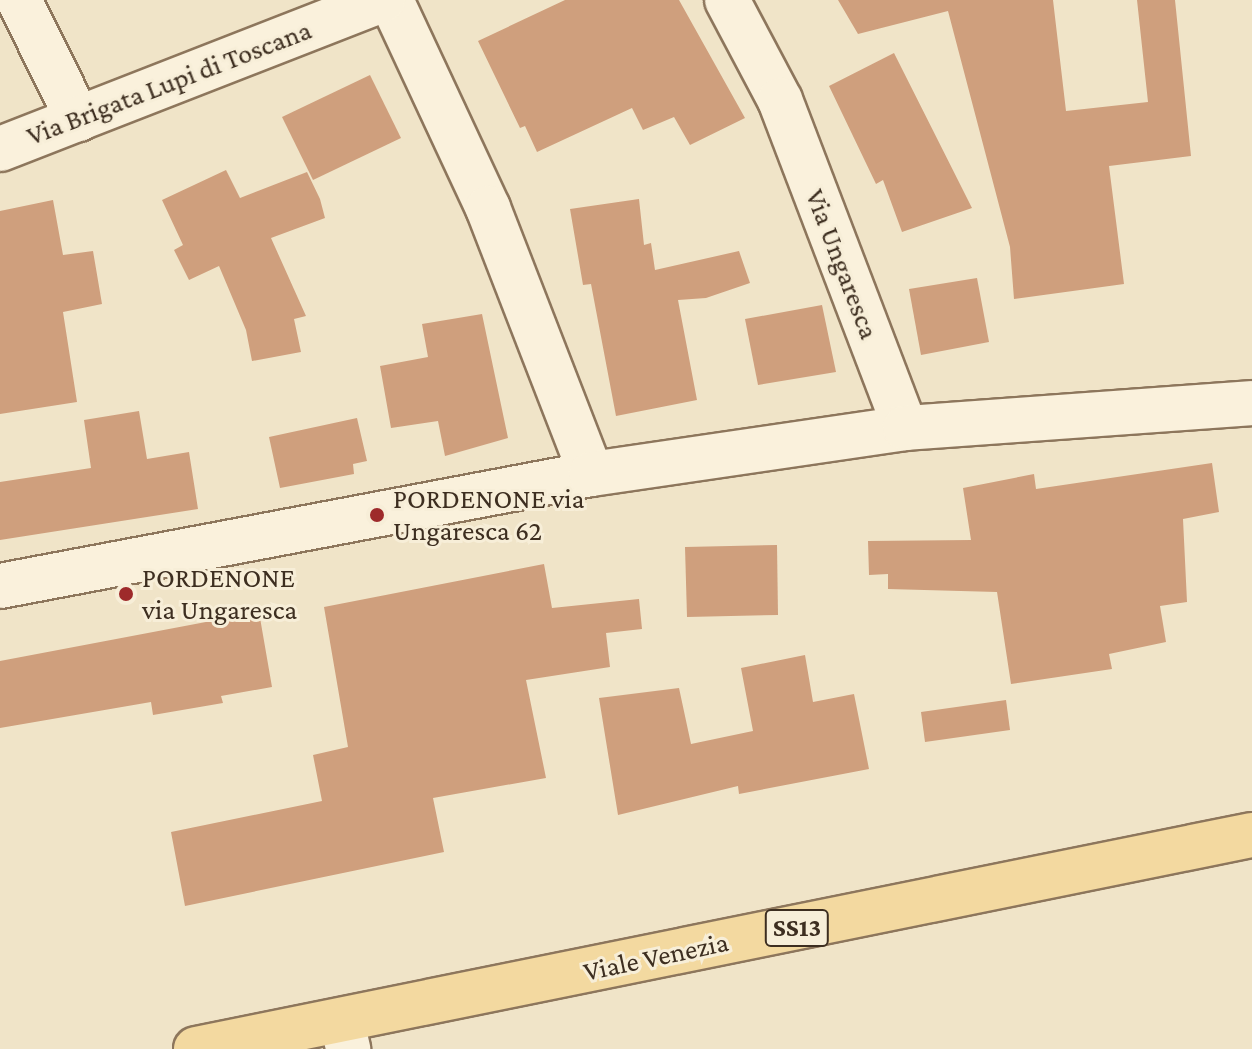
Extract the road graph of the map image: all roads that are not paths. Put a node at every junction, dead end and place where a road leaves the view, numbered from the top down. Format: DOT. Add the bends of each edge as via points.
graph roads {
  1 [pos="19,0"];
  2 [pos="383,0"];
  3 [pos="391,0"];
  4 [pos="727,0"];
  5 [pos="78,119"];
  6 [pos="0,149"];
  7 [pos="1252,403"];
  8 [pos="905,428"];
  9 [pos="591,474"];
  10 [pos="0,586"];
  11 [pos="1252,835"];
  12 [pos="345,1035"];
  13 [pos="196,1049"];
  1 -- 5 [label="street"];
  2 -- 5 [label="street, Via Brigata Lupi di Toscana"];
  3 -- 9 [label="street" via="488,208"];
  4 -- 8 [label="street, Via Ungaresca" via="780,100"];
  5 -- 6 [label="street, Via Brigata Lupi di Toscana"];
  7 -- 8 [label="street"];
  8 -- 9 [label="street"];
  9 -- 10 [label="street"];
  11 -- 12 [label="main road, Viale Venezia / SS13"];
  12 -- 13 [label="main road, Viale Venezia / SS13"];
}
